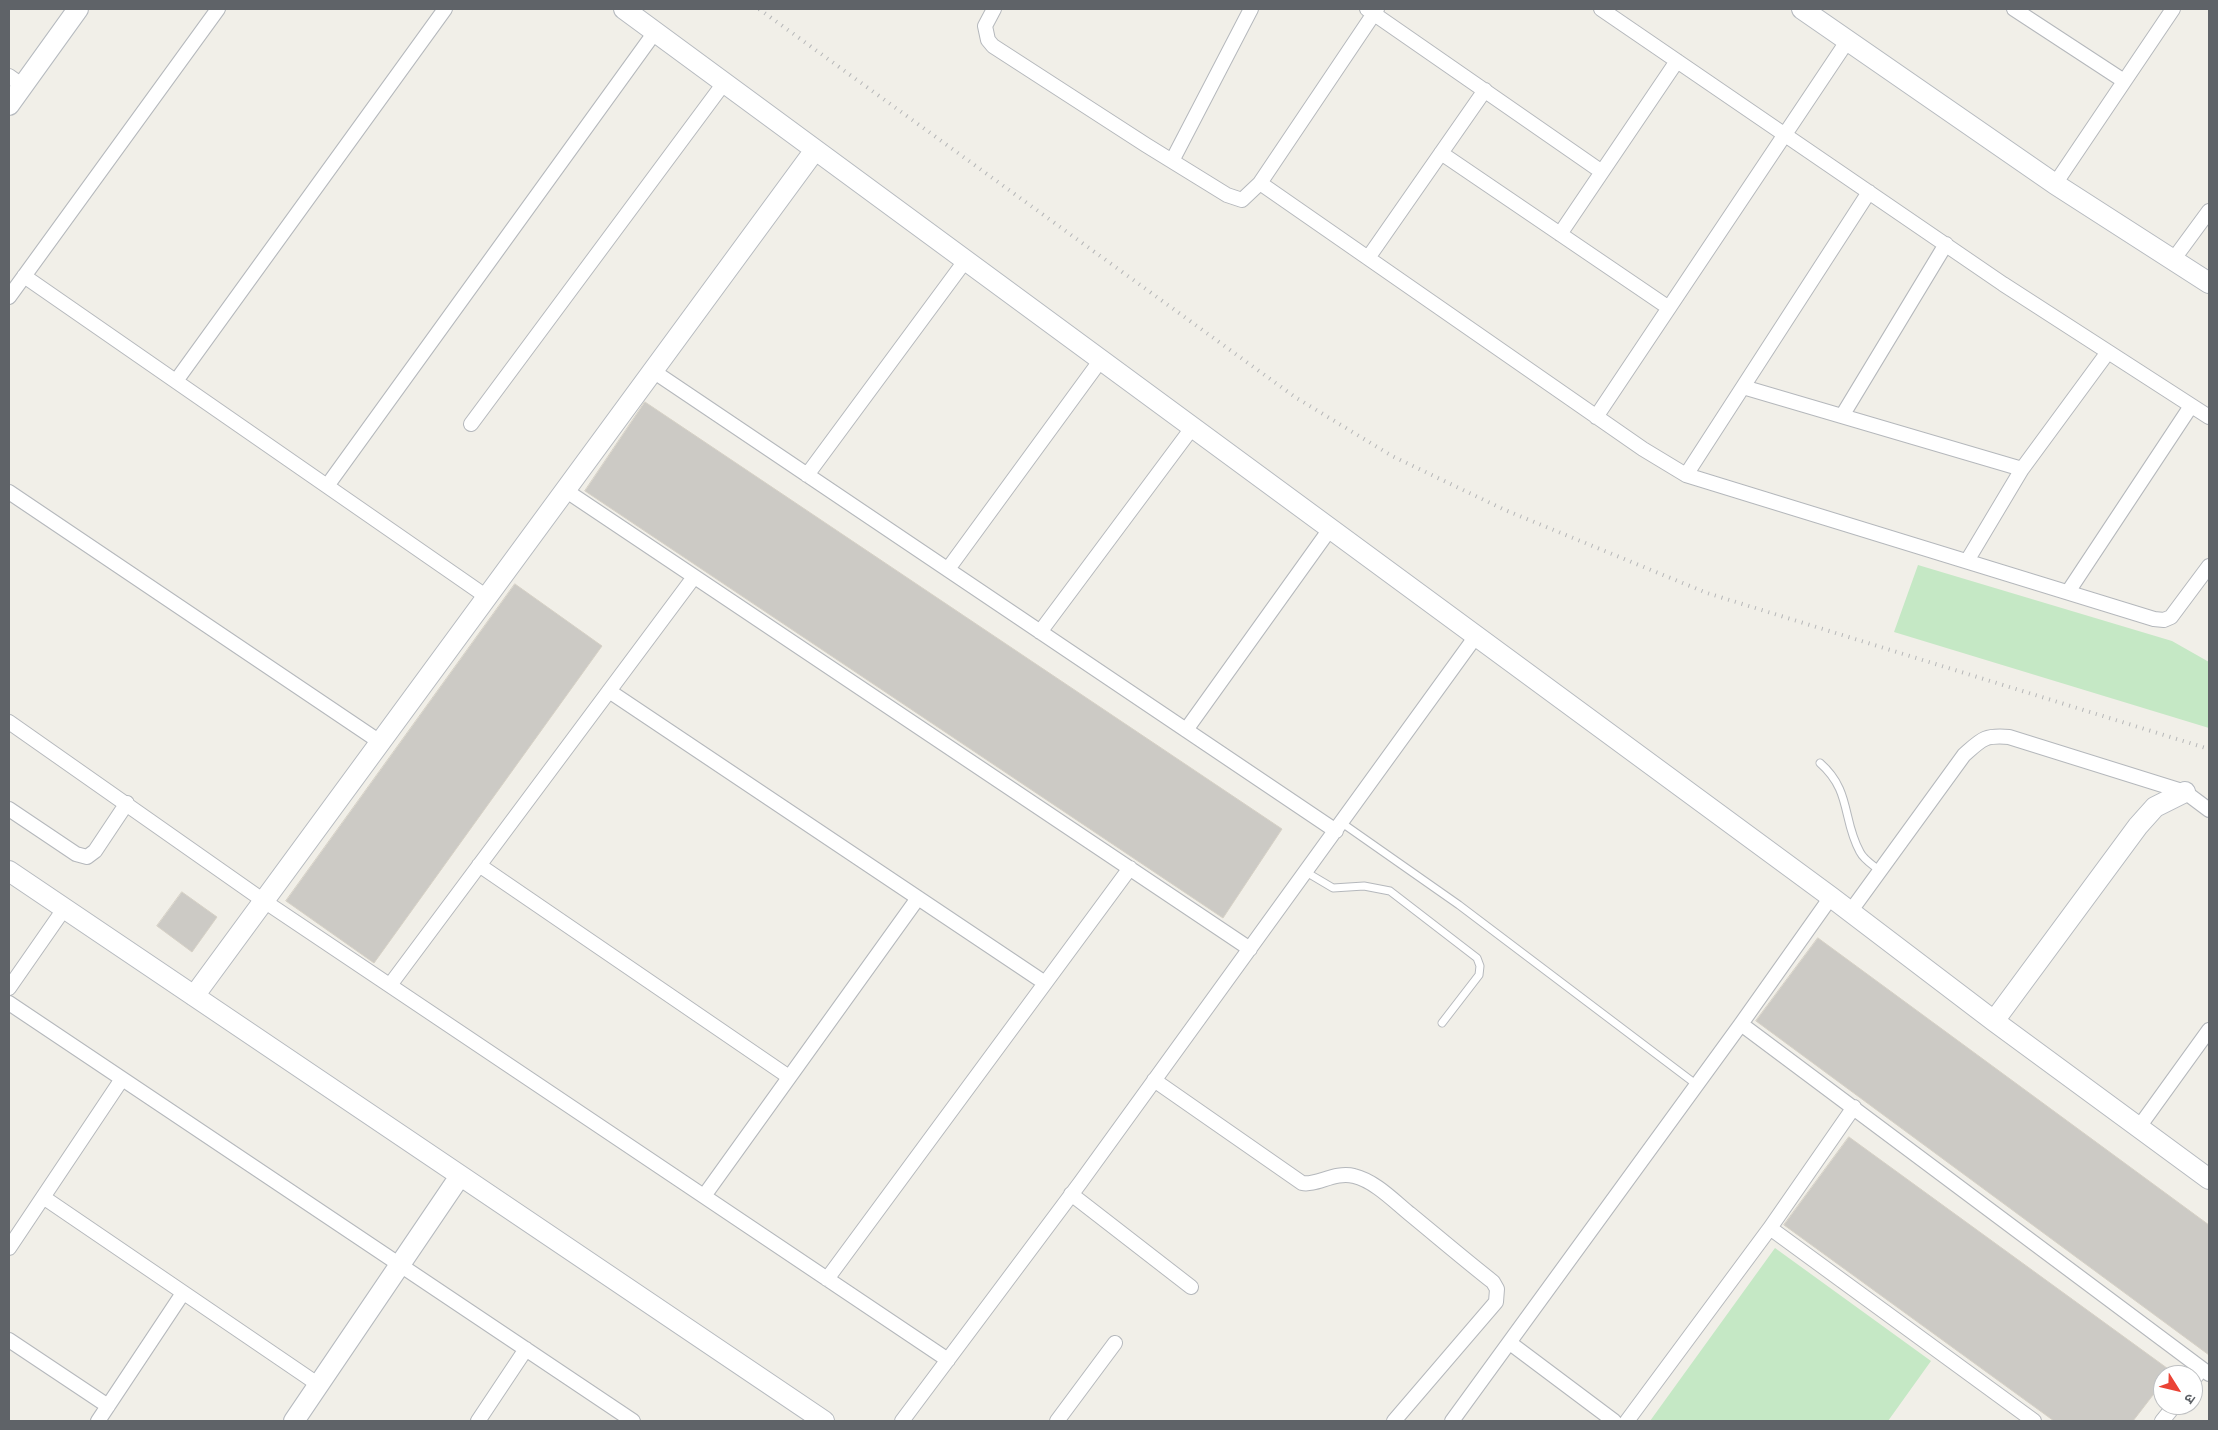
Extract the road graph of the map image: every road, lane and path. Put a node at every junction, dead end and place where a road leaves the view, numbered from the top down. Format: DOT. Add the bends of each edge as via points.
graph roads {
  1 [pos="78,9"];
  2 [pos="218,9"];
  3 [pos="445,9"];
  4 [pos="624,9"];
  5 [pos="994,9"];
  6 [pos="1251,9"];
  7 [pos="1601,9"];
  8 [pos="1802,9"];
  9 [pos="2014,9"];
  10 [pos="2173,9"];
  11 [pos="1373,10"];
  12 [pos="656,32"];
  13 [pos="1848,40"];
  14 [pos="1677,61"];
  15 [pos="16,81"];
  16 [pos="2124,81"];
  17 [pos="724,83"];
  18 [pos="1485,90"];
  19 [pos="9,105"];
  20 [pos="1785,135"];
  21 [pos="815,150"];
  22 [pos="1441,153"];
  23 [pos="1172,162"];
  24 [pos="1602,172"];
  25 [pos="1260,183"];
  26 [pos="2054,184"];
  27 [pos="1869,192"];
  28 [pos="2209,211"];
  29 [pos="1560,234"];
  30 [pos="1946,244"];
  31 [pos="1368,258"];
  32 [pos="2173,260"];
  33 [pos="965,261"];
  34 [pos="24,276"];
  35 [pos="2209,283"];
  36 [pos="9,297"];
  37 [pos="1668,308"];
  38 [pos="2108,352"];
  39 [pos="1100,361"];
  40 [pos="653,371"];
  41 [pos="176,381"];
  42 [pos="1743,387"];
  43 [pos="2192,406"];
  44 [pos="1842,416"];
  45 [pos="1596,417"];
  46 [pos="2209,417"];
  47 [pos="471,424"];
  48 [pos="1192,428"];
  49 [pos="2022,469"];
  50 [pos="807,475"];
  51 [pos="1686,475"];
  52 [pos="327,486"];
  53 [pos="565,490"];
  54 [pos="9,492"];
  55 [pos="1330,529"];
  56 [pos="1967,561"];
  57 [pos="2209,566"];
  58 [pos="948,569"];
  59 [pos="694,577"];
  60 [pos="2068,592"];
  61 [pos="487,597"];
  62 [pos="1040,632"];
  63 [pos="1476,636"];
  64 [pos="610,691"];
  65 [pos="9,722"];
  66 [pos="1186,730"];
  67 [pos="380,742"];
  68 [pos="1820,763"];
  69 [pos="2185,792"];
  70 [pos="127,803"];
  71 [pos="9,809"];
  72 [pos="2209,810"];
  73 [pos="1339,827"];
  74 [pos="480,865"];
  75 [pos="1130,868"];
  76 [pos="9,871"];
  77 [pos="1880,871"];
  78 [pos="1306,872"];
  79 [pos="1831,897"];
  80 [pos="918,898"];
  81 [pos="264,901"];
  82 [pos="64,909"];
  83 [pos="1850,912"];
  84 [pos="1250,949"];
  85 [pos="1045,983"];
  86 [pos="390,986"];
  87 [pos="9,988"];
  88 [pos="194,996"];
  89 [pos="9,1003"];
  90 [pos="1994,1021"];
  91 [pos="1442,1023"];
  92 [pos="1741,1024"];
  93 [pos="2209,1030"];
  94 [pos="789,1077"];
  95 [pos="122,1079"];
  96 [pos="1154,1080"];
  97 [pos="1697,1085"];
  98 [pos="1854,1107"];
  99 [pos="2139,1127"];
  100 [pos="460,1176"];
  101 [pos="2209,1179"];
  102 [pos="1071,1194"];
  103 [pos="704,1196"];
  104 [pos="43,1197"];
  105 [pos="1770,1228"];
  106 [pos="9,1248"];
  107 [pos="400,1264"];
  108 [pos="827,1279"];
  109 [pos="1191,1287"];
  110 [pos="183,1292"];
  111 [pos="9,1340"];
  112 [pos="1115,1343"];
  113 [pos="1510,1343"];
  114 [pos="526,1349"];
  115 [pos="948,1360"];
  116 [pos="2206,1372"];
  117 [pos="319,1385"];
  118 [pos="108,1406"];
  119 [pos="98,1421"];
  120 [pos="294,1421"];
  121 [pos="478,1421"];
  122 [pos="633,1421"];
  123 [pos="824,1421"];
  124 [pos="902,1421"];
  125 [pos="1057,1421"];
  126 [pos="1394,1421"];
  127 [pos="1452,1421"];
  128 [pos="1614,1421"];
  129 [pos="1627,1421"];
  130 [pos="2034,1421"];
  1 -- 15 [label="street"];
  2 -- 34 [label="street"];
  3 -- 41 [label="street"];
  4 -- 12 [label="street"];
  5 -- 23 [label="street" via="985,26 993,46"];
  6 -- 23 [label="street"];
  7 -- 14 [label="street"];
  8 -- 13 [label="street"];
  9 -- 16 [label="street"];
  10 -- 16 [label="street"];
  11 -- 18 [label="street"];
  11 -- 25 [label="street"];
  12 -- 17 [label="street"];
  12 -- 52 [label="street"];
  13 -- 20 [label="street"];
  13 -- 26 [label="street"];
  14 -- 20 [label="street"];
  14 -- 24 [label="street"];
  15 -- 19 [label="street"];
  16 -- 26 [label="street"];
  17 -- 21 [label="street"];
  17 -- 47 [label="street"];
  18 -- 22 [label="street"];
  18 -- 24 [label="street"];
  20 -- 27 [label="street"];
  20 -- 37 [label="street"];
  21 -- 33 [label="street"];
  21 -- 40 [label="street"];
  22 -- 29 [label="street"];
  22 -- 31 [label="street"];
  23 -- 25 [label="street" via="1236,199 1242,200"];
  24 -- 29 [label="street"];
  25 -- 31 [label="street"];
  26 -- 32 [label="street"];
  27 -- 30 [label="street"];
  27 -- 42 [label="street"];
  28 -- 32 [label="street"];
  29 -- 37 [label="street"];
  30 -- 38 [label="street"];
  30 -- 44 [label="street"];
  31 -- 45 [label="street"];
  32 -- 35 [label="street"];
  33 -- 39 [label="street"];
  33 -- 50 [label="street"];
  34 -- 36 [label="street"];
  34 -- 41 [label="street"];
  37 -- 45 [label="street"];
  38 -- 43 [label="street"];
  38 -- 49 [label="street"];
  39 -- 48 [label="street"];
  39 -- 58 [label="street"];
  40 -- 50 [label="street"];
  40 -- 53 [label="street"];
  41 -- 52 [label="street"];
  42 -- 44 [label="street"];
  42 -- 51 [label="street"];
  43 -- 46 [label="street"];
  43 -- 60 [label="street"];
  44 -- 49 [label="street"];
  45 -- 51 [label="street"];
  48 -- 55 [label="street"];
  48 -- 62 [label="street"];
  49 -- 56 [label="street"];
  50 -- 58 [label="street"];
  51 -- 56 [label="street"];
  52 -- 61 [label="street"];
  53 -- 59 [label="street"];
  53 -- 61 [label="street"];
  54 -- 67 [label="street"];
  55 -- 63 [label="street"];
  55 -- 66 [label="street"];
  56 -- 60 [label="street"];
  57 -- 60 [label="street" via="2182,605 2164,620"];
  58 -- 62 [label="street"];
  59 -- 64 [label="street"];
  59 -- 75 [label="street"];
  61 -- 67 [label="street"];
  62 -- 66 [label="street"];
  63 -- 73 [label="street"];
  63 -- 79 [label="street"];
  64 -- 74 [label="street"];
  64 -- 80 [label="street"];
  65 -- 70 [label="street"];
  66 -- 73 [label="street"];
  67 -- 81 [label="street"];
  68 -- 77 [label="lane" via="1833,776 1844,796 1860,853"];
  69 -- 72 [label="street"];
  69 -- 77 [label="street" via="2009,737 1992,736 1978,742 1964,755"];
  69 -- 90 [label="street" via="2155,807 2138,826"];
  70 -- 71 [label="street" via="95,852 87,857 76,854"];
  70 -- 81 [label="street"];
  73 -- 78 [label="street"];
  73 -- 97 [label="lane" via="1459,905"];
  74 -- 86 [label="street"];
  74 -- 94 [label="street"];
  75 -- 84 [label="street"];
  75 -- 85 [label="street"];
  76 -- 82 [label="street"];
  77 -- 83 [label="street"];
  78 -- 84 [label="street"];
  78 -- 91 [label="lane" via="1332,888 1364,886 1390,891 1476,958 1480,966 1479,975"];
  79 -- 83 [label="street"];
  79 -- 92 [label="street"];
  80 -- 85 [label="street"];
  80 -- 94 [label="street"];
  81 -- 86 [label="street"];
  81 -- 88 [label="street"];
  82 -- 87 [label="street"];
  82 -- 88 [label="street"];
  83 -- 90 [label="street"];
  84 -- 96 [label="street"];
  85 -- 108 [label="street"];
  86 -- 103 [label="street"];
  88 -- 100 [label="street"];
  89 -- 95 [label="street"];
  90 -- 99 [label="street"];
  92 -- 97 [label="street"];
  92 -- 98 [label="street"];
  93 -- 99 [label="street"];
  94 -- 103 [label="street"];
  95 -- 104 [label="street"];
  95 -- 107 [label="street"];
  96 -- 102 [label="street"];
  96 -- 126 [label="street" via="1302,1183 1344,1175 1370,1184 1493,1282 1497,1289 1496,1302"];
  97 -- 113 [label="street"];
  98 -- 105 [label="street"];
  98 -- 116 [label="street"];
  99 -- 101 [label="street"];
  100 -- 107 [label="street"];
  100 -- 123 [label="street"];
  102 -- 109 [label="street"];
  102 -- 115 [label="street"];
  103 -- 108 [label="street"];
  104 -- 106 [label="street"];
  104 -- 110 [label="street"];
  105 -- 129 [label="street"];
  105 -- 130 [label="street"];
  107 -- 114 [label="street"];
  107 -- 117 [label="street"];
  108 -- 115 [label="street"];
  110 -- 117 [label="street"];
  110 -- 118 [label="street"];
  111 -- 118 [label="street"];
  112 -- 125 [label="street"];
  113 -- 127 [label="street"];
  113 -- 128 [label="street"];
  114 -- 121 [label="street"];
  114 -- 122 [label="street"];
  115 -- 124 [label="street"];
  117 -- 120 [label="street"];
  118 -- 119 [label="street"];
}
